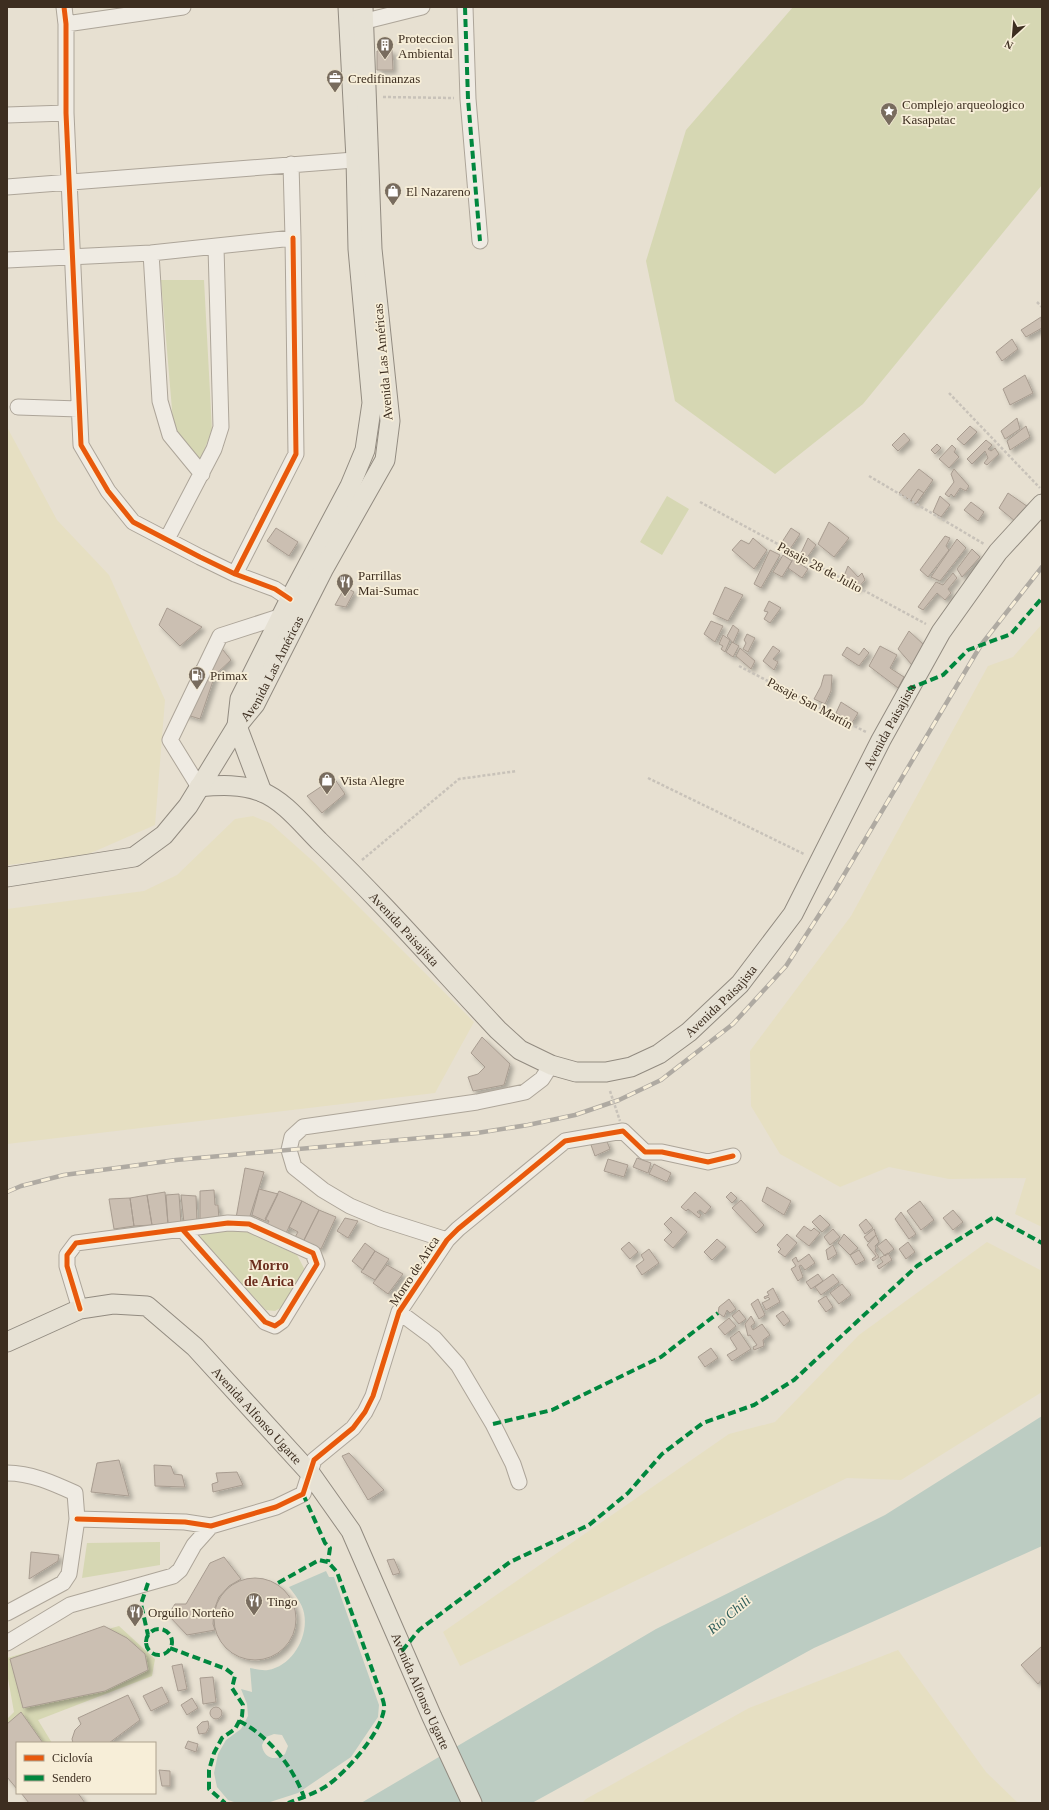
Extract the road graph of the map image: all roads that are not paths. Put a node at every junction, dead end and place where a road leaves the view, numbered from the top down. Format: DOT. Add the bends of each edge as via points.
graph roads {
  1 [pos="64,7"];
  2 [pos="184,7"];
  3 [pos="422,7"];
  4 [pos="465,7"];
  5 [pos="163,8"];
  6 [pos="356,15"];
  7 [pos="66,24"];
  8 [pos="66,113"];
  9 [pos="7,115"];
  10 [pos="362,159"];
  11 [pos="291,164"];
  12 [pos="69,183"];
  13 [pos="7,187"];
  14 [pos="293,238"];
  15 [pos="480,241"];
  16 [pos="216,247"];
  17 [pos="151,253"];
  18 [pos="73,257"];
  19 [pos="7,260"];
  20 [pos="18,407"];
  21 [pos="79,409"];
  22 [pos="202,474"];
  23 [pos="1042,504"];
  24 [pos="166,539"];
  25 [pos="235,574"];
  26 [pos="286,607"];
  27 [pos="237,726"];
  28 [pos="199,787"];
  29 [pos="262,792"];
  30 [pos="7,877"];
  31 [pos="550,1065"];
  32 [pos="733,1156"];
  33 [pos="183,1230"];
  34 [pos="447,1240"];
  35 [pos="80,1309"];
  36 [pos="399,1312"];
  37 [pos="7,1342"];
  38 [pos="7,1473"];
  39 [pos="310,1473"];
  40 [pos="519,1482"];
  41 [pos="76,1519"];
  42 [pos="210,1526"];
  43 [pos="63,1583"];
  44 [pos="70,1605"];
  45 [pos="7,1614"];
  46 [pos="7,1643"];
  47 [pos="472,1803"];
  1 -- 7 [label="street"];
  2 -- 5 [label="street"];
  3 -- 6 [label="street"];
  4 -- 15 [label="street" via="468,99"];
  5 -- 7 [label="street"];
  6 -- 10 [label="main road, Avenida Las Américas"];
  6 -- 10 [label="main road, Avenida Las Américas" via="366,96"];
  7 -- 8 [label="street"];
  8 -- 9 [label="street"];
  8 -- 12 [label="street"];
  10 -- 11 [label="street"];
  10 -- 26 [label="main road, Avenida Las Américas" via="358,249 372,404 365,450 350,486"];
  10 -- 27 [label="main road, Avenida Las Américas" via="390,421 385,460 324,568 255,704"];
  11 -- 12 [label="street"];
  11 -- 14 [label="street"];
  12 -- 13 [label="street"];
  12 -- 18 [label="street"];
  14 -- 16 [label="street"];
  14 -- 25 [label="street" via="296,454"];
  16 -- 17 [label="street"];
  16 -- 22 [label="street" via="221,427"];
  17 -- 18 [label="street"];
  17 -- 22 [label="street" via="160,401 170,435"];
  18 -- 19 [label="street"];
  18 -- 21 [label="street"];
  20 -- 21 [label="street"];
  21 -- 24 [label="street" via="81,445 108,491 133,522"];
  22 -- 24 [label="street"];
  23 -- 31 [label="main road, Avenida Paisajista" via="998,552 941,632 881,740 793,914 740,984 689,1032 659,1054 631,1067 606,1072 576,1072"];
  24 -- 25 [label="street"];
  25 -- 26 [label="street" via="275,589"];
  26 -- 27 [label="main road, Avenida Las Américas" via="240,699"];
  26 -- 28 [label="street" via="220,636 170,740"];
  27 -- 28 [label="main road, Avenida Las Américas"];
  27 -- 29 [label="main road"];
  28 -- 29 [label="main road, Avenida Paisajista" via="232,786"];
  28 -- 30 [label="main road, Avenida Las Américas" via="188,806 164,835 134,857"];
  29 -- 31 [label="main road, Avenida Paisajista" via="285,808 350,870 498,1030 520,1050"];
  31 -- 34 [label="street" via="542,1079 525,1092 477,1102 303,1127 292,1137 289,1150 294,1166 324,1190 350,1206 381,1219"];
  32 -- 34 [label="street, Morro de Arica" via="708,1162 662,1152 645,1152 621,1126 565,1141"];
  33 -- 33 [label="street" via="265,1322 275,1326 282,1321 317,1264 313,1253 249,1224 228,1223"];
  33 -- 35 [label="street" via="76,1243 67,1255 67,1266"];
  34 -- 36 [label="street, Morro de Arica"];
  35 -- 37 [label="main road, Avenida Alfonso Ugarte"];
  35 -- 39 [label="main road, Avenida Alfonso Ugarte" via="113,1304 147,1306 195,1347"];
  36 -- 39 [label="street, Morro de Arica" via="373,1396 365,1412 353,1428 314,1460"];
  36 -- 40 [label="street" via="434,1338 458,1365 493,1424"];
  38 -- 41 [label="street" via="48,1481 74,1493"];
  39 -- 42 [label="street, Morro de Arica" via="303,1494 276,1507"];
  39 -- 47 [label="main road, Avenida Alfonso Ugarte" via="351,1532"];
  41 -- 42 [label="street" via="185,1522"];
  41 -- 43 [label="street" via="70,1574"];
  42 -- 44 [label="street" via="194,1545 180,1570 173,1576"];
  43 -- 44 [label="street"];
  43 -- 45 [label="street"];
  44 -- 46 [label="street"];
}
